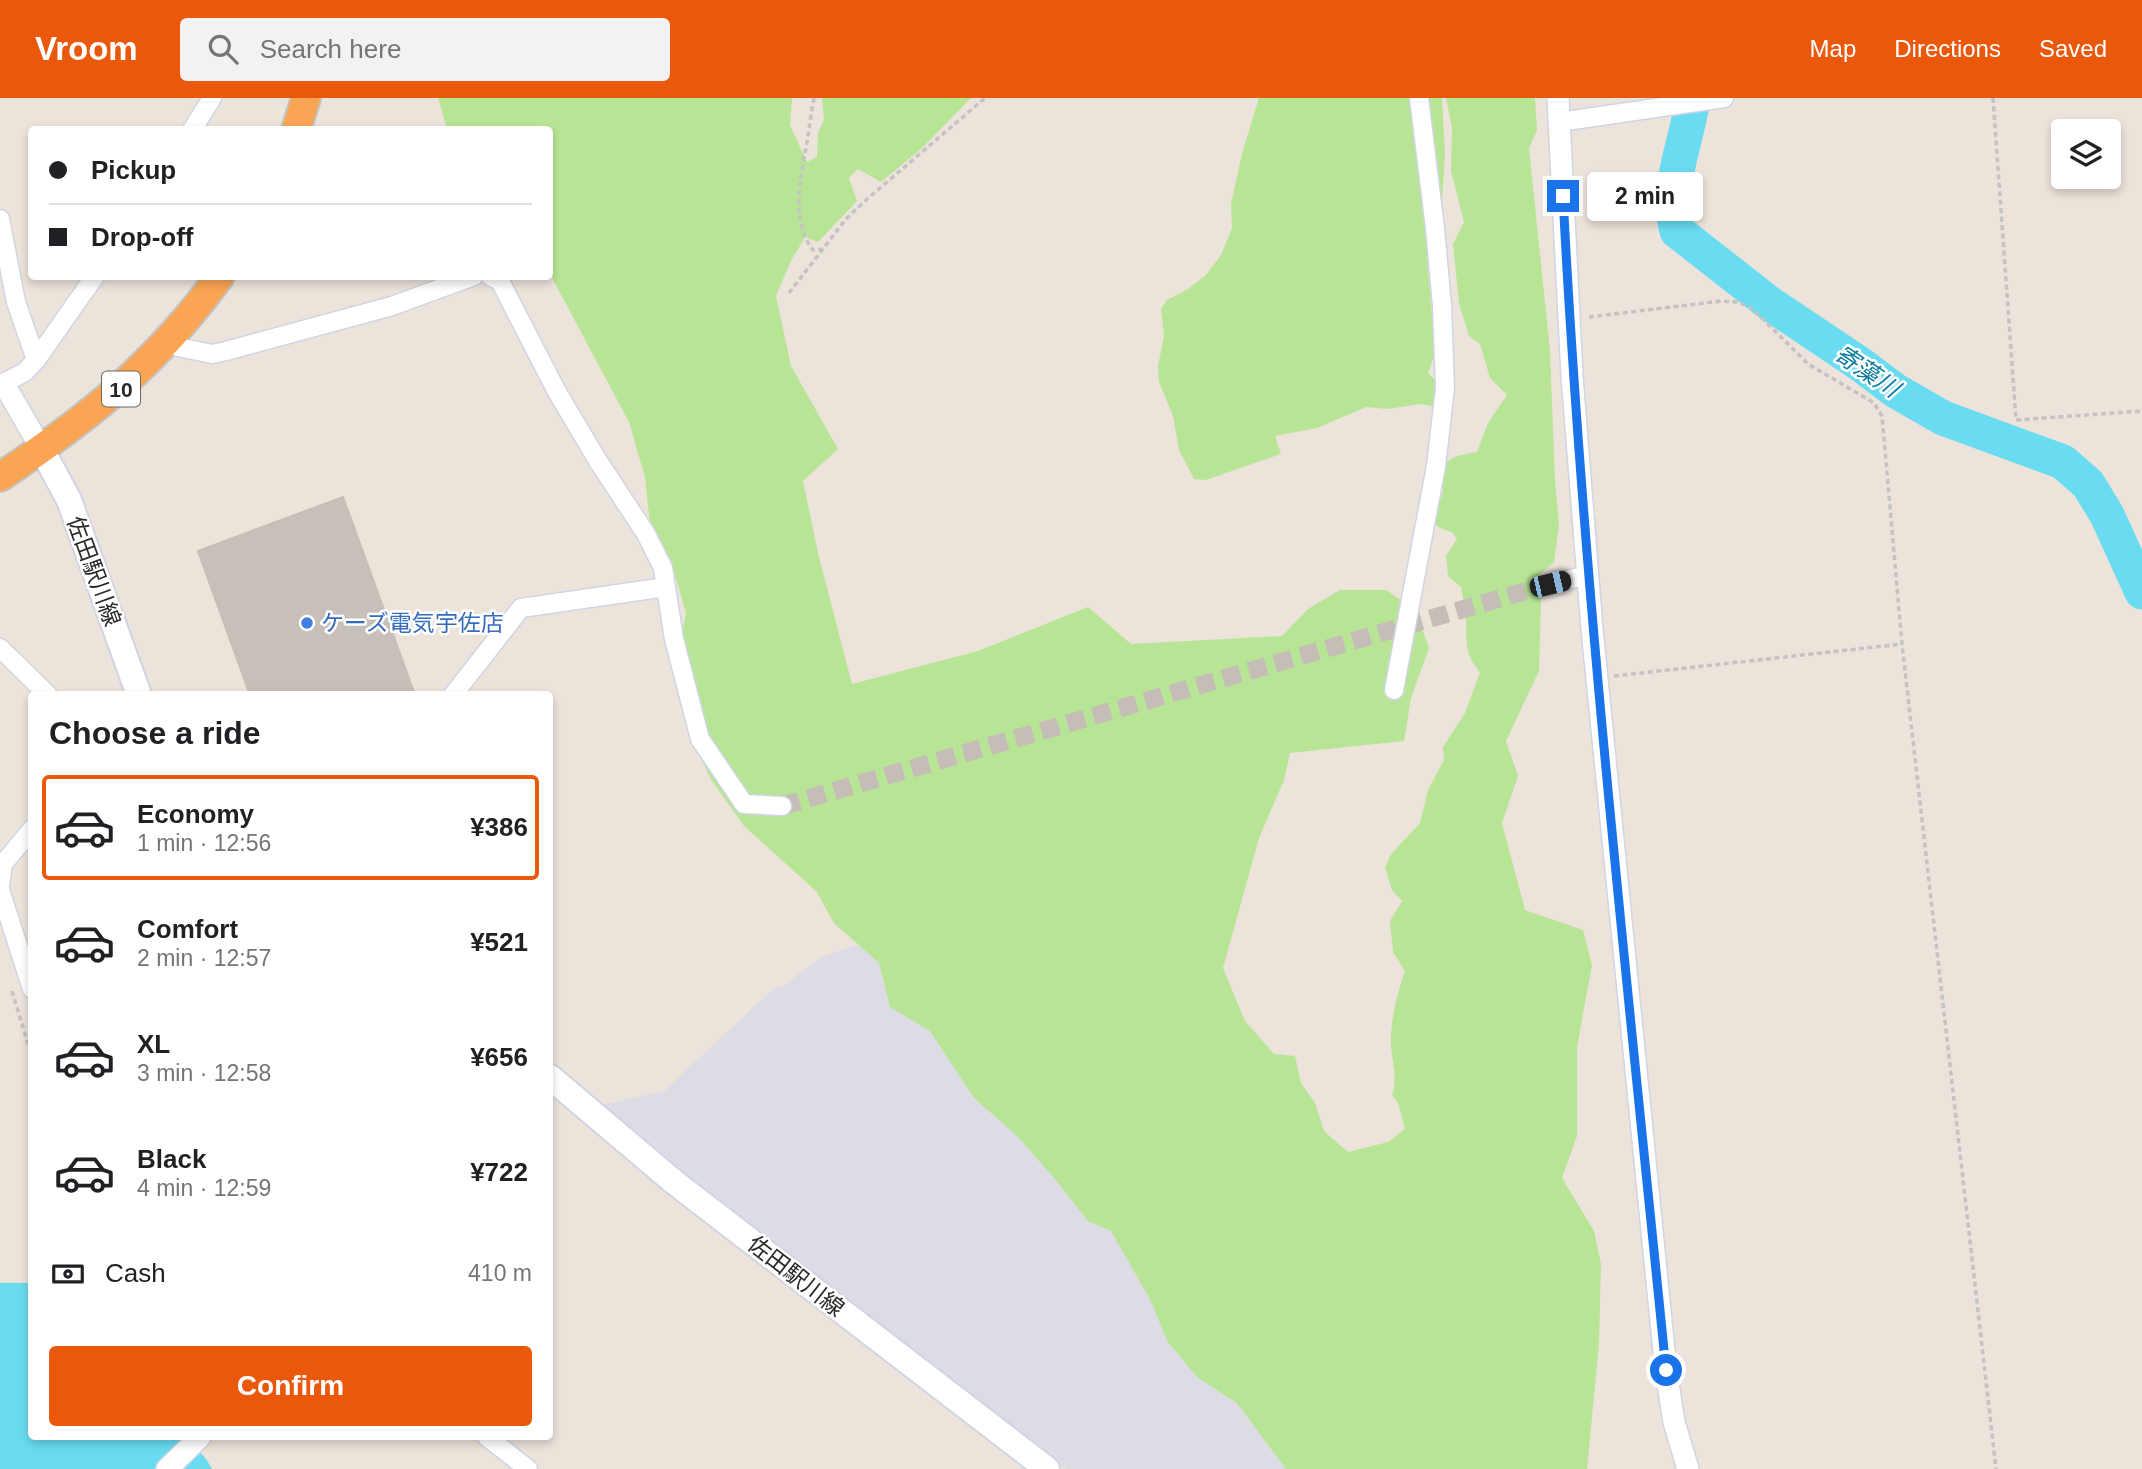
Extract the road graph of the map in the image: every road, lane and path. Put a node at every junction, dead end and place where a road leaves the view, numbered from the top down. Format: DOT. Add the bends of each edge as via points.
graph roads {
  1 [pos="212,98"];
  2 [pos="306,98"];
  3 [pos="814,98"];
  4 [pos="985,98"];
  5 [pos="1419,98"];
  6 [pos="1558,98"];
  7 [pos="1724,98"];
  8 [pos="1993,98"];
  9 [pos="1559,122"];
  10 [pos="194,126"];
  11 [pos="297,126"];
  12 [pos="0,219"];
  13 [pos="824,249"];
  14 [pos="92,280"];
  15 [pos="217,280"];
  16 [pos="463,280"];
  17 [pos="498,280"];
  18 [pos="789,293"];
  19 [pos="1570,319"];
  20 [pos="164,344"];
  21 [pos="36,360"];
  22 [pos="2,384"];
  23 [pos="2142,411"];
  24 [pos="42,450"];
  25 [pos="0,477"];
  26 [pos="1588,575"];
  27 [pos="1550,584"];
  28 [pos="666,587"];
  29 [pos="1902,644"];
  30 [pos="0,648"];
  31 [pos="1597,678"];
  32 [pos="1394,690"];
  33 [pos="44,691"];
  34 [pos="138,691"];
  35 [pos="456,691"];
  36 [pos="782,806"];
  37 [pos="28,834"];
  38 [pos="0,888"];
  39 [pos="28,976"];
  40 [pos="8,979"];
  41 [pos="28,1044"];
  42 [pos="553,1080"];
  43 [pos="197,1440"];
  44 [pos="491,1440"];
  45 [pos="167,1469"];
  46 [pos="528,1469"];
  47 [pos="1047,1469"];
  48 [pos="1688,1469"];
  49 [pos="1996,1469"];
  1 -- 10 [label="street"];
  2 -- 11 [label="highway"];
  3 -- 13 [label="path" via="799,180 800,216 805,241 813,250"];
  4 -- 13 [label="path" via="866,200"];
  5 -- 32 [label="street" via="1442,305 1445,388 1434,480"];
  6 -- 9 [label="street"];
  7 -- 9 [label="street"];
  8 -- 23 [label="path" via="2016,420"];
  9 -- 19 [label="street"];
  12 -- 21 [label="street" via="16,302"];
  13 -- 18 [label="path"];
  14 -- 21 [label="street"];
  15 -- 20 [label="highway, 10"];
  16 -- 20 [label="street" via="392,306 212,354"];
  17 -- 28 [label="street" via="556,390 646,534 663,568"];
  19 -- 26 [label="street"];
  19 -- 29 [label="path" via="1738,302 1754,309 1808,364 1874,403 1882,416"];
  20 -- 24 [label="highway, 10" via="115,394"];
  21 -- 22 [label="street"];
  22 -- 24 [label="street"];
  24 -- 25 [label="highway, 10"];
  24 -- 34 [label="main road, 佐田駅川線" via="69,500"];
  26 -- 27 [label="street"];
  26 -- 31 [label="street"];
  28 -- 35 [label="street" via="521,608"];
  28 -- 36 [label="street" via="674,639 700,739 744,804"];
  29 -- 31 [label="path"];
  29 -- 49 [label="path"];
  30 -- 33 [label="street"];
  31 -- 48 [label="street" via="1666,1370"];
  37 -- 38 [label="street" via="3,864"];
  38 -- 39 [label="street"];
  40 -- 41 [label="path"];
  42 -- 47 [label="main road, 佐田駅川線" via="674,1182"];
  43 -- 45 [label="street"];
  44 -- 46 [label="street"];
}
